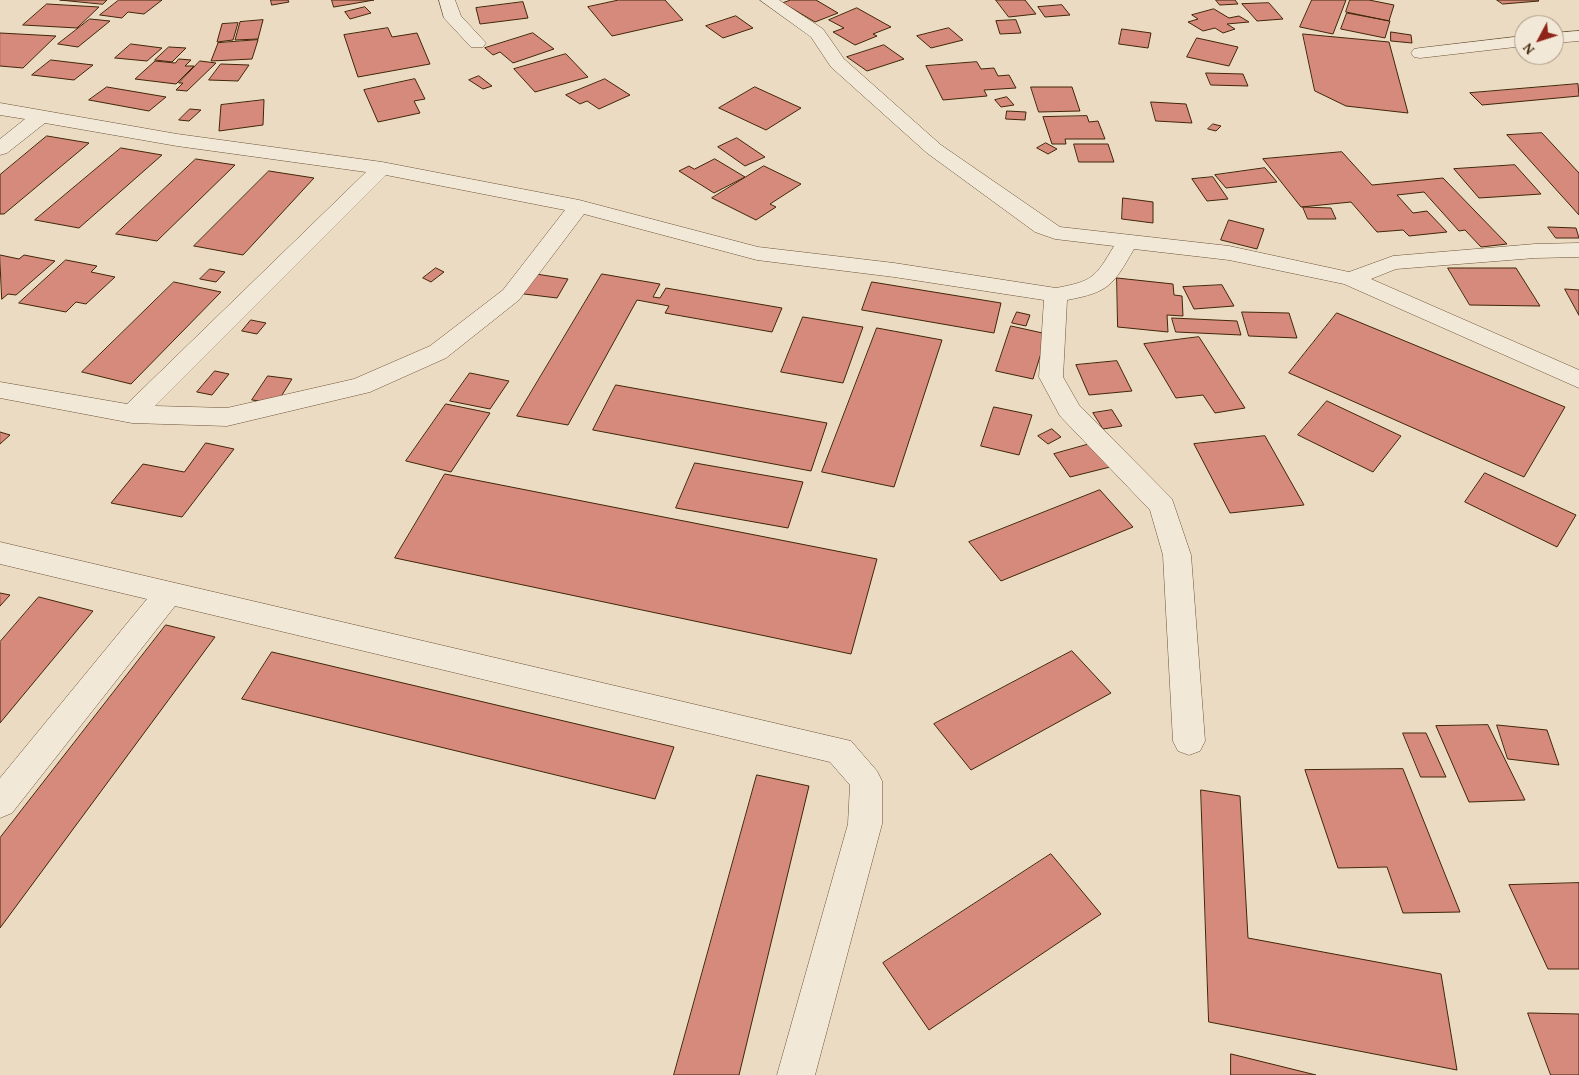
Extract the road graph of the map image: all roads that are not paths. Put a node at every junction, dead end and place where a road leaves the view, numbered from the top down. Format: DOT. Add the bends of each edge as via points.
graph roads {
  1 [pos="447,0"];
  2 [pos="768,0"];
  3 [pos="1579,36"];
  4 [pos="1564,37"];
  5 [pos="477,43"];
  6 [pos="1514,43"];
  7 [pos="1420,52"];
  8 [pos="0,108"];
  9 [pos="41,116"];
  10 [pos="0,149"];
  11 [pos="382,168"];
  12 [pos="578,206"];
  13 [pos="1128,240"];
  14 [pos="1579,250"];
  15 [pos="1352,279"];
  16 [pos="1056,295"];
  17 [pos="1579,380"];
  18 [pos="0,390"];
  19 [pos="132,414"];
  20 [pos="0,553"];
  21 [pos="168,594"];
  22 [pos="1189,741"];
  23 [pos="0,803"];
  24 [pos="796,1075"];
  1 -- 5 [label="street" via="453,18"];
  2 -- 13 [label="street" via="817,33 837,63 934,149 1043,227 1054,233"];
  3 -- 4 [label="street"];
  6 -- 7 [label="street"];
  8 -- 9 [label="street"];
  9 -- 10 [label="street"];
  9 -- 11 [label="street" via="177,140"];
  11 -- 12 [label="street"];
  11 -- 19 [label="street"];
  12 -- 16 [label="street" via="757,253"];
  12 -- 19 [label="street" via="512,295 438,352 361,386 227,417"];
  13 -- 15 [label="street" via="1229,253"];
  13 -- 16 [label="street" via="1106,278 1084,290"];
  14 -- 15 [label="street" via="1393,263"];
  15 -- 17 [label="street"];
  16 -- 22 [label="street" via="1051,377 1069,410 1162,506 1177,555"];
  18 -- 19 [label="street"];
  20 -- 21 [label="street"];
  21 -- 23 [label="street"];
  21 -- 24 [label="street" via="840,751 866,781 865,824"];
}
